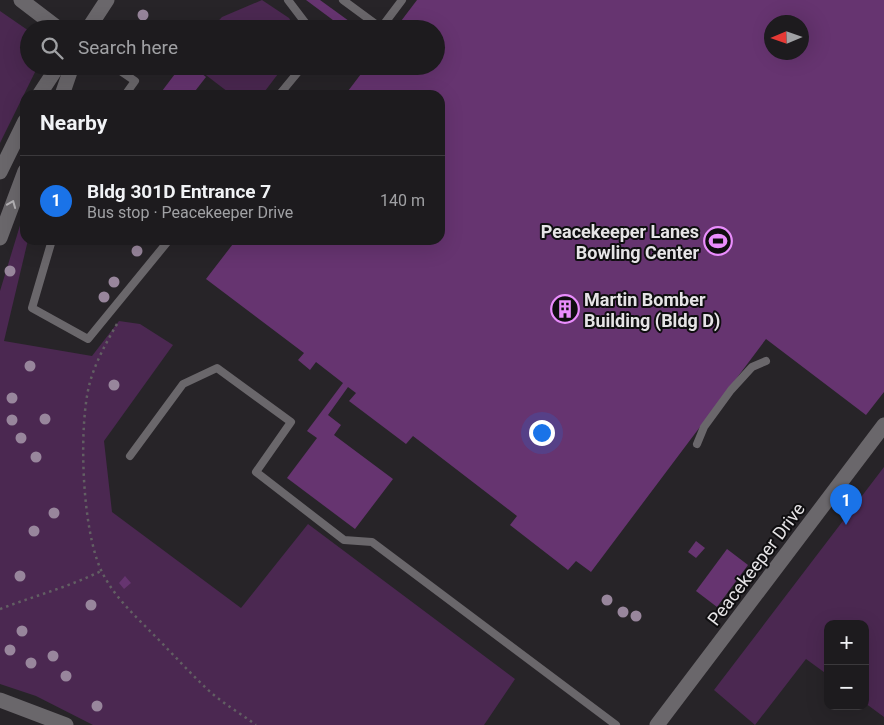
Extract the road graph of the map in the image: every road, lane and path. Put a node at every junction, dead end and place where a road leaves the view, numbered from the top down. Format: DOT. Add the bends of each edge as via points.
graph roads {
  1 [pos="21,0"];
  2 [pos="107,0"];
  3 [pos="288,0"];
  4 [pos="343,0"];
  5 [pos="402,0"];
  6 [pos="47,20"];
  7 [pos="94,20"];
  8 [pos="303,20"];
  9 [pos="370,20"];
  10 [pos="387,20"];
  11 [pos="52,75"];
  12 [pos="69,75"];
  13 [pos="126,75"];
  14 [pos="296,75"];
  15 [pos="42,90"];
  16 [pos="64,90"];
  17 [pos="129,90"];
  18 [pos="283,90"];
  19 [pos="20,131"];
  20 [pos="0,172"];
  21 [pos="20,184"];
  22 [pos="0,238"];
  23 [pos="51,245"];
  24 [pos="165,245"];
  25 [pos="112,310"];
  26 [pos="766,361"];
  27 [pos="884,425"];
  28 [pos="697,444"];
  29 [pos="130,456"];
  30 [pos="101,571"];
  31 [pos="0,609"];
  32 [pos="0,700"];
  33 [pos="66,725"];
  34 [pos="256,725"];
  35 [pos="616,725"];
  36 [pos="657,725"];
  1 -- 6 [label="street"];
  2 -- 7 [label="street"];
  3 -- 8 [label="lane"];
  4 -- 9 [label="lane"];
  5 -- 10 [label="lane"];
  11 -- 15 [label="street"];
  12 -- 16 [label="street"];
  13 -- 17 [label="lane" via="135,81"];
  14 -- 18 [label="lane"];
  19 -- 20 [label="street"];
  22 -- 21 [label="street, one-way"];
  23 -- 25 [label="lane" via="32,308 88,339"];
  24 -- 25 [label="lane"];
  25 -- 30 [label="path" via="119,321 95,368 84,415 84,475 90,538"];
  26 -- 28 [label="lane" via="752,367 731,390 704,427"];
  27 -- 36 [label="street, Peacekeeper Drive"];
  29 -- 35 [label="lane" via="184,384 217,368 291,422 256,472 344,540 372,542"];
  30 -- 31 [label="path"];
  30 -- 34 [label="path" via="127,607 208,690"];
  32 -- 33 [label="street"];
}
